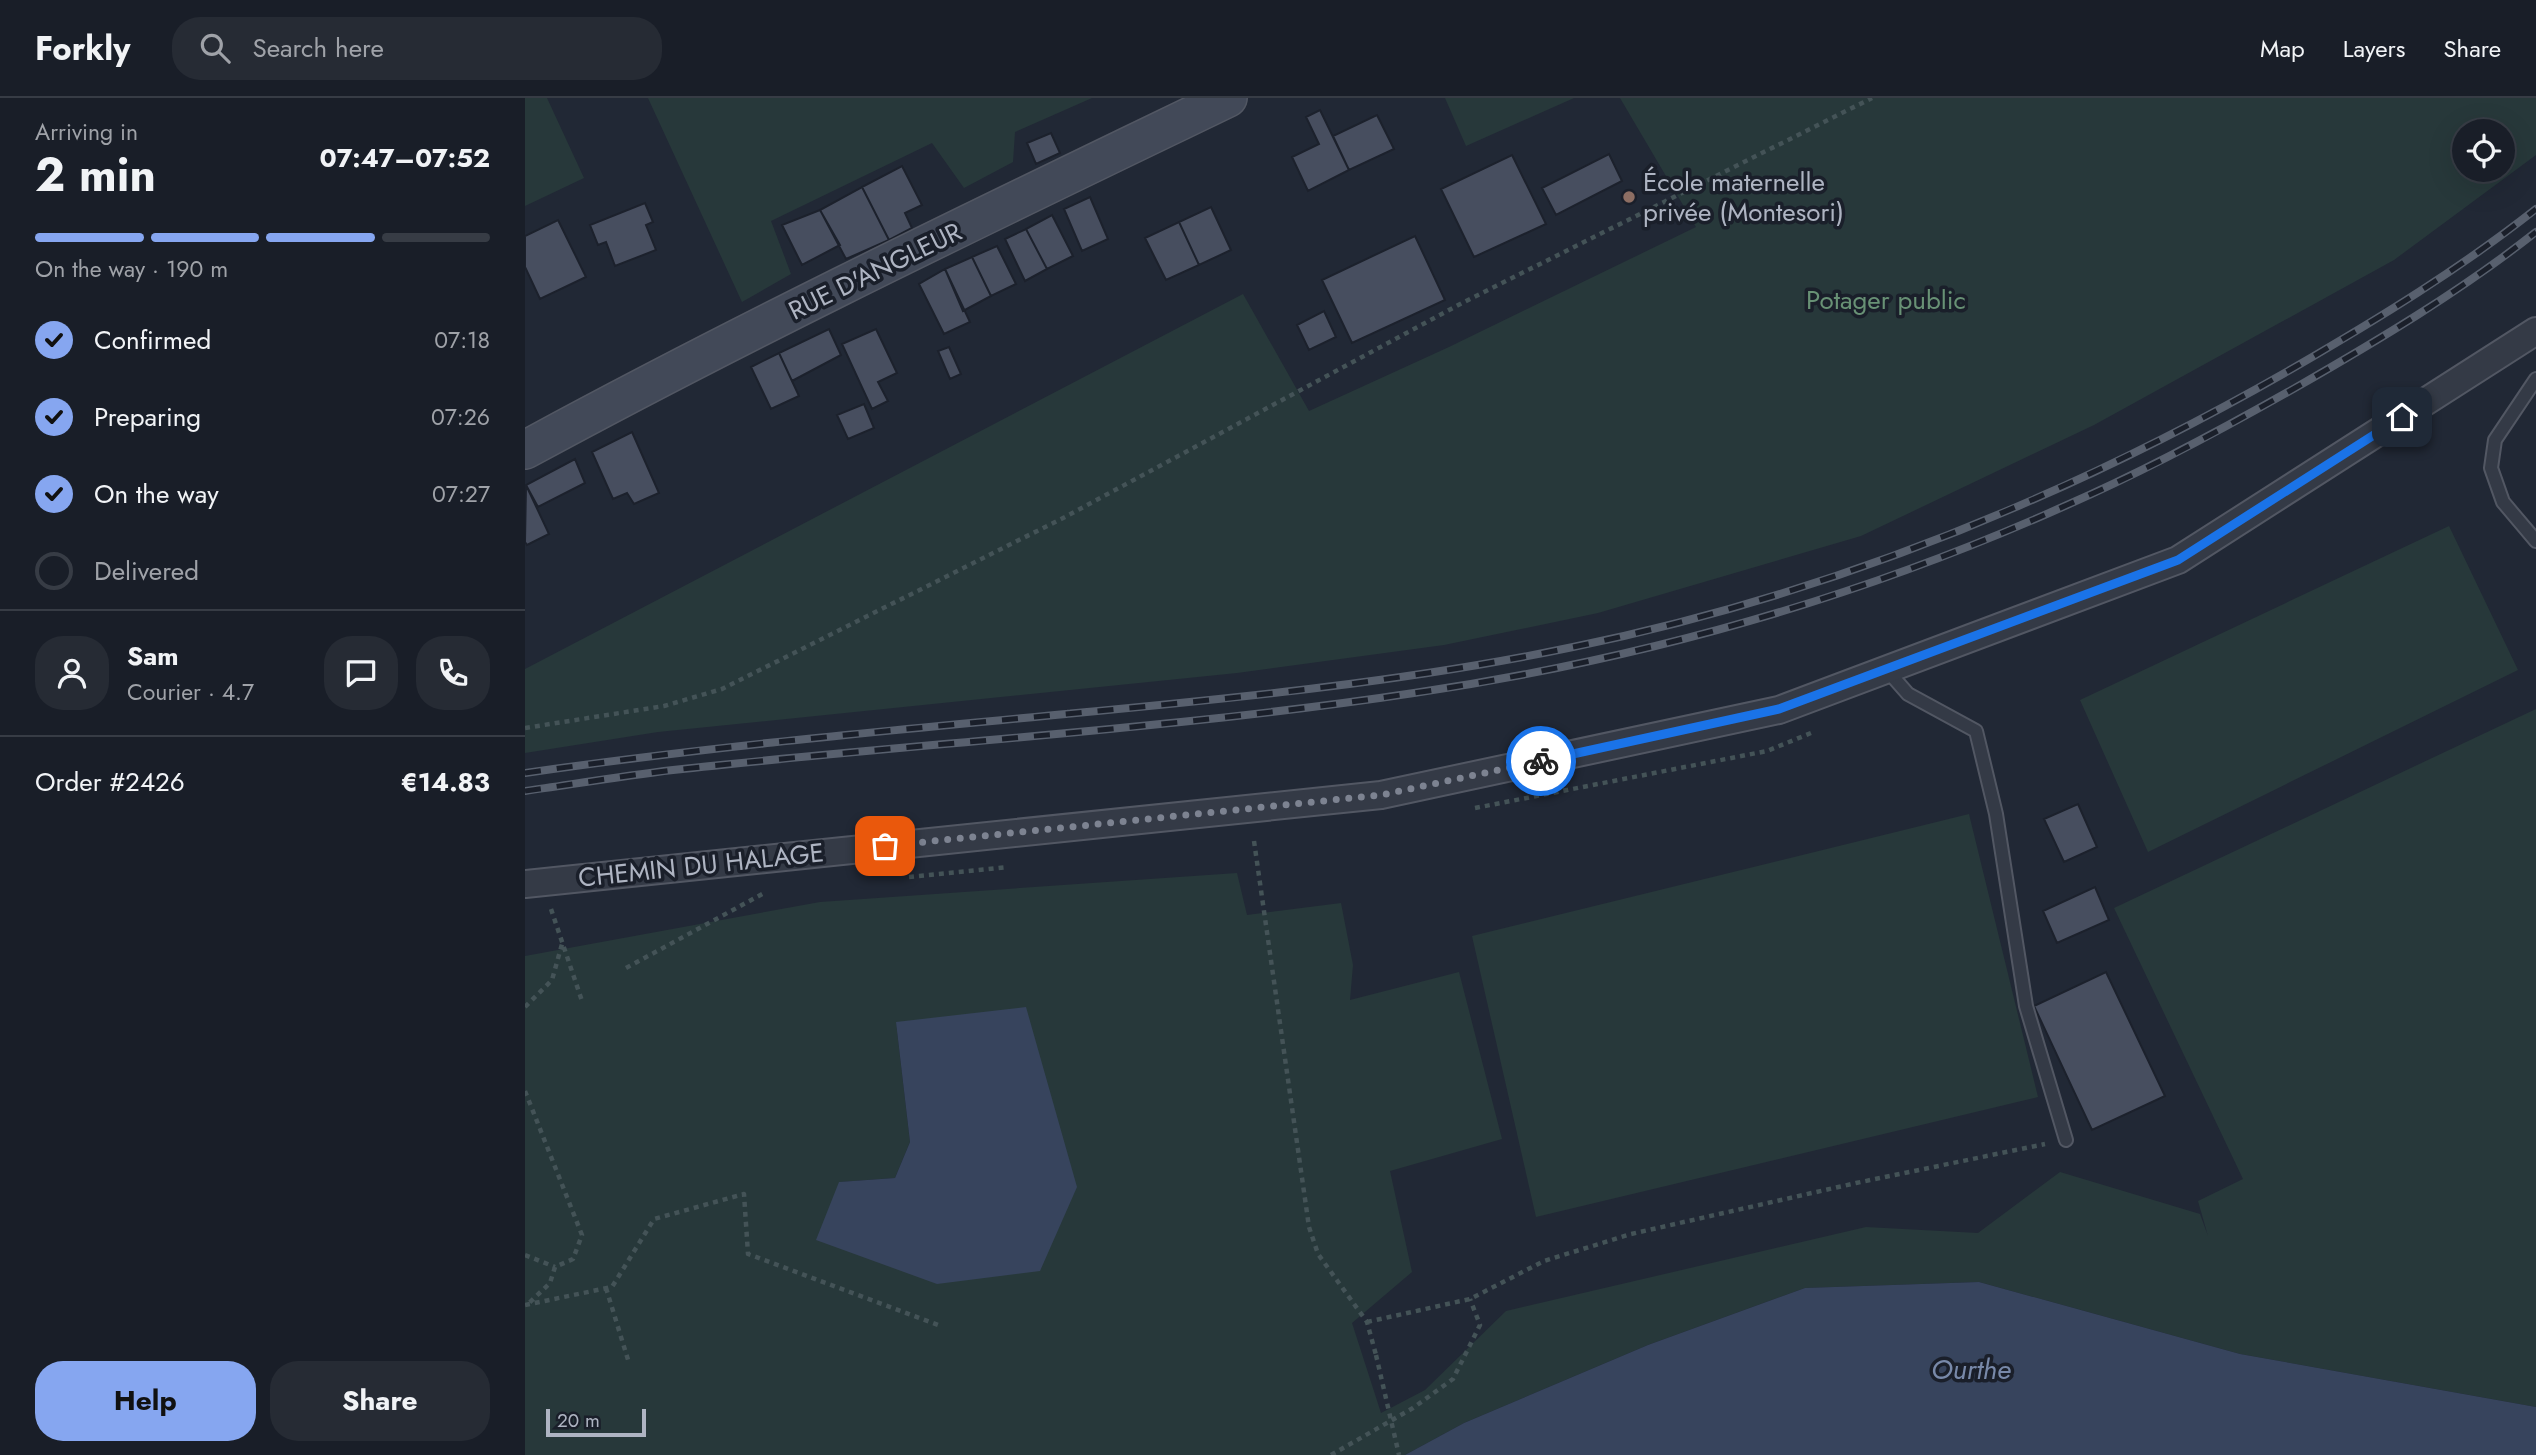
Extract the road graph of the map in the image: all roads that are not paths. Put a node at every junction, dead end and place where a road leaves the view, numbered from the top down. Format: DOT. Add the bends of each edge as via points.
graph roads {
  1 [pos="1228,98"];
  2 [pos="2536,331"];
  3 [pos="2536,379"];
  4 [pos="525,450"];
  5 [pos="2536,541"];
  6 [pos="1887,669"];
  7 [pos="533,883"];
  8 [pos="2066,1140"];
  1 -- 4 [label="main road, RUE D'ANGLEUR" via="622,397"];
  2 -- 6 [label="street, CHEMIN DU HALAGE" via="2178,560"];
  3 -- 5 [label="lane" via="2495,440 2491,468 2503,502"];
  6 -- 7 [label="street, CHEMIN DU HALAGE" via="1779,709 1381,795"];
  6 -- 8 [label="lane" via="1908,694 1976,731 1996,814 2026,1006"];
}
